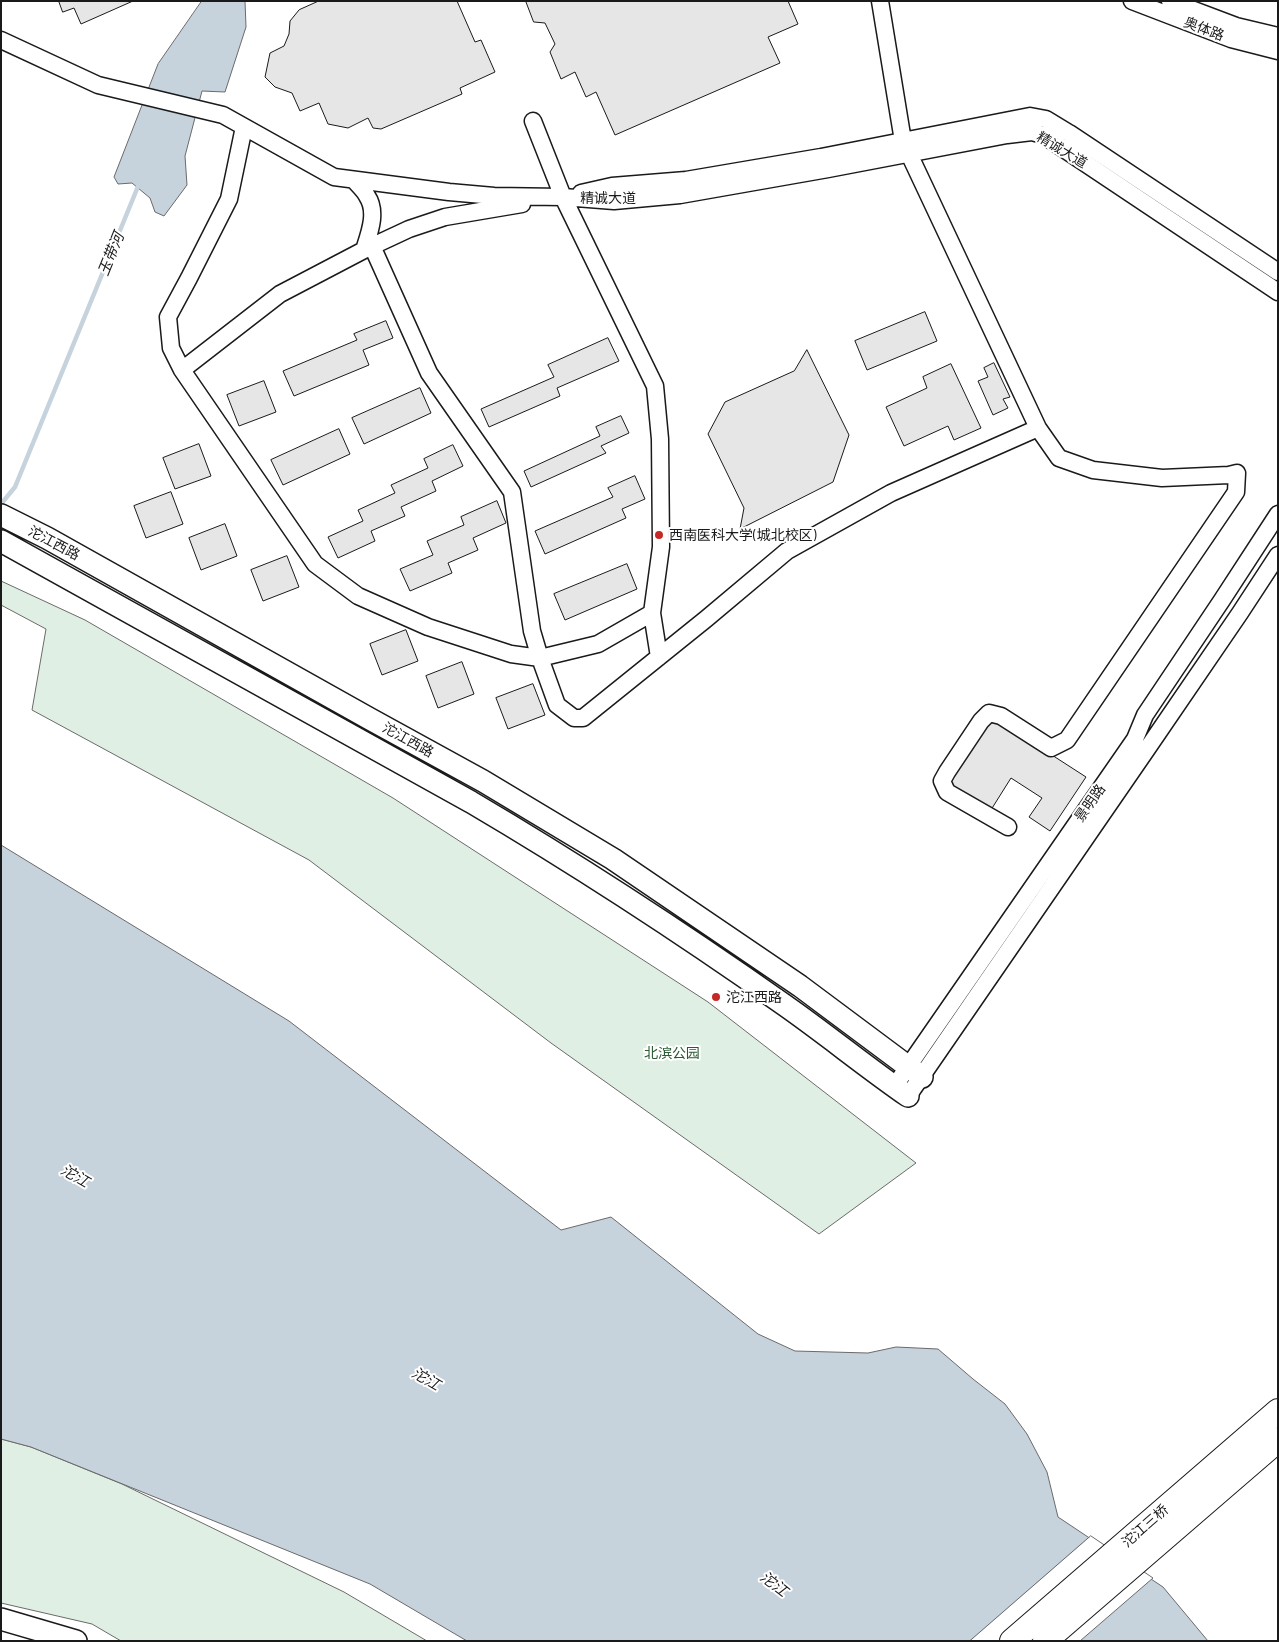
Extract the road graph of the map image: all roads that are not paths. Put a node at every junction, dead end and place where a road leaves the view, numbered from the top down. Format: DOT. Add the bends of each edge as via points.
graph roads {
  1 [pos="880,1"];
  2 [pos="1132,1"];
  3 [pos="1170,1"];
  4 [pos="1278,36"];
  5 [pos="1,40"];
  6 [pos="1278,51"];
  7 [pos="533,121"];
  8 [pos="244,127"];
  9 [pos="906,147"];
  10 [pos="354,180"];
  11 [pos="562,197"];
  12 [pos="368,248"];
  13 [pos="1278,272"];
  14 [pos="1278,292"];
  15 [pos="182,370"];
  16 [pos="1038,428"];
  17 [pos="1278,514"];
  18 [pos="1,515"];
  19 [pos="1,541"];
  20 [pos="1278,555"];
  21 [pos="652,612"];
  22 [pos="659,657"];
  23 [pos="540,658"];
  24 [pos="1008,827"];
  25 [pos="916,1072"];
  26 [pos="901,1092"];
  27 [pos="1278,1411"];
  28 [pos="1278,1440"];
  29 [pos="1,1619"];
  30 [pos="76,1641"];
  31 [pos="1012,1641"];
  32 [pos="1045,1641"];
  1 -- 9 [label="street"];
  2 -- 6 [label="street, 奥体路" via="1231,39"];
  3 -- 4 [label="street, 奥体路" via="1236,26"];
  5 -- 8 [label="street" via="98,85 223,115"];
  7 -- 11 [label="street"];
  8 -- 10 [label="street" via="334,177"];
  8 -- 15 [label="street" via="229,199 168,317 171,348"];
  9 -- 11 [label="street, 精诚大道" via="680,195 614,201"];
  9 -- 13 [label="street, 精诚大道" via="1014,118 1030,116 1046,120"];
  9 -- 14 [label="street, 精诚大道" via="1032,132 1043,135"];
  9 -- 16 [label="street"];
  10 -- 11 [label="street" via="494,196"];
  10 -- 12 [label="street" via="368,196 372,211"];
  11 -- 12 [label="street" via="445,217"];
  11 -- 21 [label="street" via="655,386 660,439 661,547"];
  12 -- 15 [label="street" via="280,294"];
  12 -- 23 [label="street" via="430,373 512,492 532,631"];
  15 -- 23 [label="street" via="315,564 358,596 428,627 511,654"];
  16 -- 22 [label="street" via="891,493 787,551"];
  16 -- 24 [label="street" via="1059,458 1093,470 1162,478 1237,474 1236,492 1067,740 1051,748 1001,716 989,713 981,721 942,781 947,792"];
  17 -- 25 [label="street, 景明路" via="1144,715 1134,739"];
  18 -- 25 [label="main road, 沱江西路" via="483,781 614,859 800,986"];
  19 -- 26 [label="main road, 沱江西路" via="526,835 607,885 785,1005"];
  20 -- 25 [label="street, 景明路" via="1147,750"];
  21 -- 22 [label="street"];
  21 -- 23 [label="street" via="598,644"];
  22 -- 23 [label="street" via="583,718 574,718 557,705"];
  25 -- 26 [label="street, 景明路"];
  27 -- 31 [label="highway, 沱江三桥"];
  28 -- 32 [label="highway, 沱江三桥"];
  29 -- 30 [label="main road"];
}
